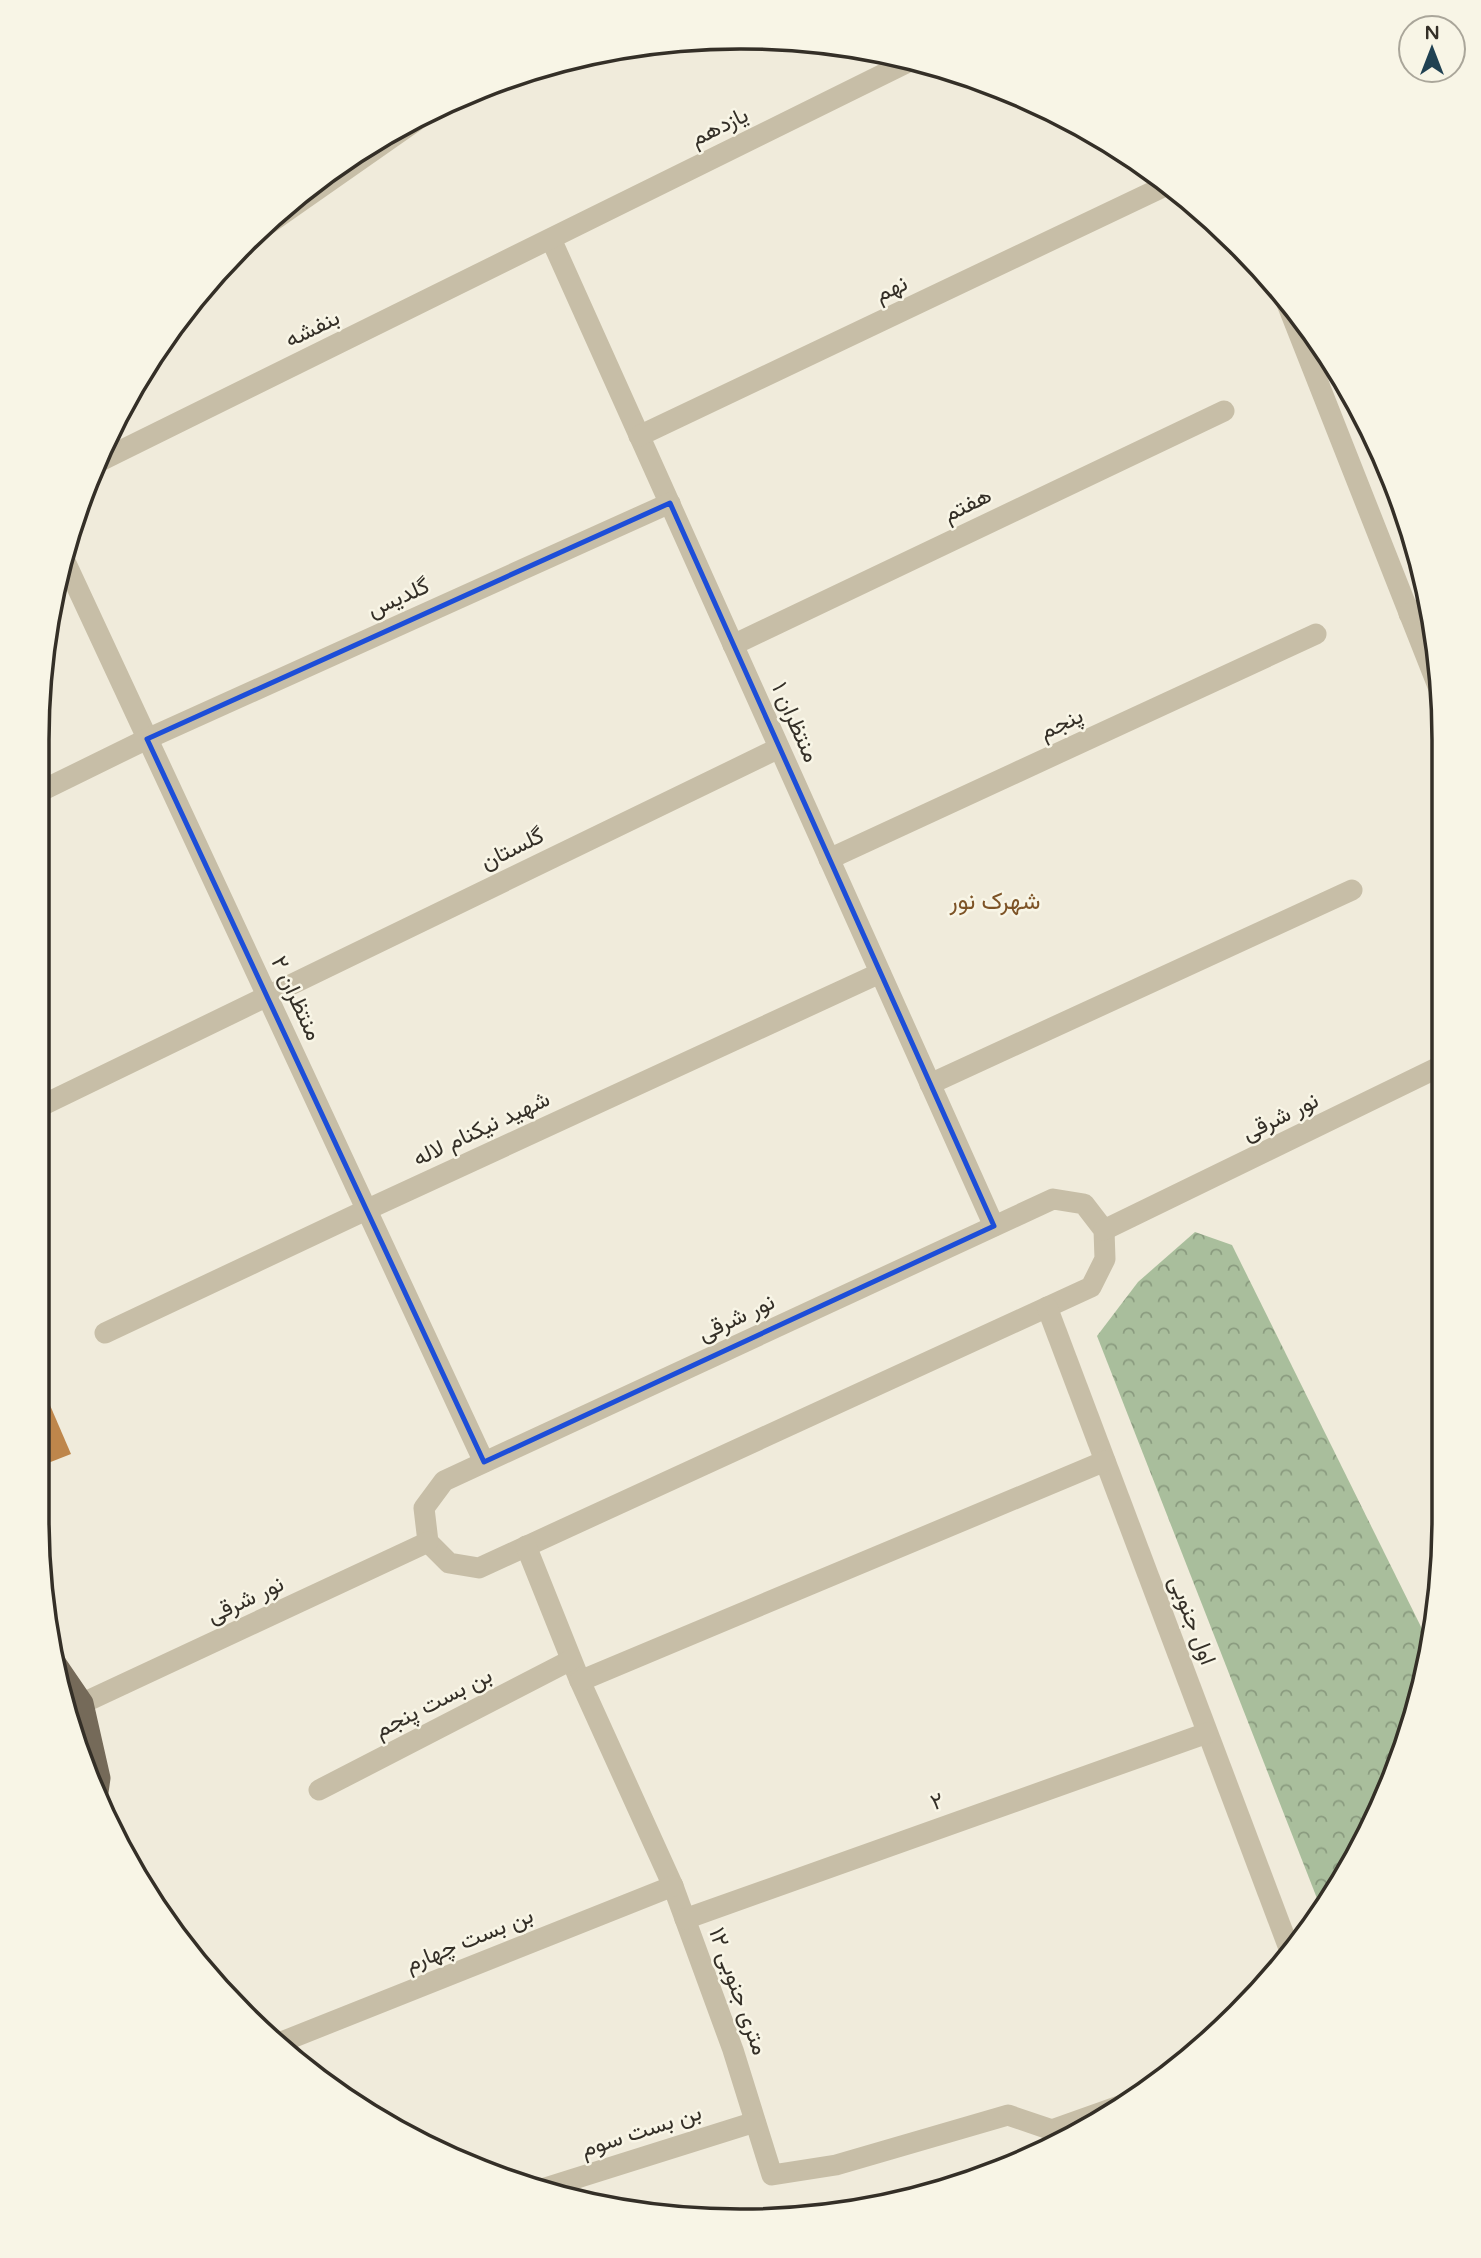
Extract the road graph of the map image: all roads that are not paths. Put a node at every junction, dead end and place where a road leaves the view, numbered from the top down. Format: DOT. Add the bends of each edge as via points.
graph roads {
  1 [pos="897,67"];
  2 [pos="1158,190"];
  3 [pos="551,239"];
  4 [pos="1302,338"];
  5 [pos="1224,411"];
  6 [pos="639,436"];
  7 [pos="111,456"];
  8 [pos="670,503"];
  9 [pos="70,573"];
  10 [pos="1418,610"];
  11 [pos="1316,634"];
  12 [pos="733,645"];
  13 [pos="147,739"];
  14 [pos="779,748"];
  15 [pos="49,787"];
  16 [pos="829,859"];
  17 [pos="1352,890"];
  18 [pos="880,974"];
  19 [pos="267,996"];
  20 [pos="1432,1070"];
  21 [pos="930,1084"];
  22 [pos="49,1102"];
  23 [pos="366,1210"];
  24 [pos="994,1226"];
  25 [pos="1104,1230"];
  26 [pos="1047,1307"];
  27 [pos="105,1333"];
  28 [pos="1105,1461"];
  29 [pos="484,1462"];
  30 [pos="428,1542"];
  31 [pos="526,1546"];
  32 [pos="571,1660"];
  33 [pos="580,1681"];
  34 [pos="70,1684"];
  35 [pos="83,1703"];
  36 [pos="1207,1733"];
  37 [pos="99,1774"];
  38 [pos="319,1790"];
  39 [pos="673,1886"];
  40 [pos="685,1919"];
  41 [pos="1286,1941"];
  42 [pos="289,2040"];
  43 [pos="755,2122"];
  44 [pos="1051,2135"];
  45 [pos="558,2184"];
  1 -- 3 [label="street, یازدهم"];
  2 -- 6 [label="street, نهم"];
  3 -- 6 [label="street, منتظران ۱"];
  3 -- 7 [label="street, بنفشه"];
  4 -- 10 [label="street"];
  5 -- 12 [label="street, هفتم"];
  6 -- 8 [label="street, منتظران ۱"];
  8 -- 12 [label="street, منتظران ۱"];
  8 -- 13 [label="street, گلدیس"];
  9 -- 13 [label="street, منتظران ۲"];
  11 -- 16 [label="street, پنجم"];
  12 -- 14 [label="street, منتظران ۱"];
  13 -- 15 [label="street, گلدیس"];
  13 -- 19 [label="street, منتظران ۲"];
  14 -- 16 [label="street, منتظران ۱"];
  14 -- 19 [label="street, گلستان"];
  16 -- 18 [label="street, منتظران ۱"];
  17 -- 21 [label="street"];
  18 -- 21 [label="street, منتظران ۱"];
  18 -- 23 [label="street, شهید نیکنام لاله"];
  19 -- 22 [label="street, گلستان"];
  19 -- 23 [label="street, منتظران ۲"];
  20 -- 25 [label="street, نور شرقی"];
  21 -- 24 [label="street, منتظران ۱"];
  23 -- 27 [label="street, شهید نیکنام لاله"];
  23 -- 29 [label="street, منتظران ۲"];
  24 -- 25 [label="street, نور شرقی" via="1053,1199 1084,1204"];
  24 -- 29 [label="street, نور شرقی"];
  25 -- 26 [label="street" via="1105,1258 1091,1287"];
  26 -- 28 [label="street, اول جنوبی"];
  26 -- 31 [label="street"];
  28 -- 33 [label="street"];
  28 -- 36 [label="street, اول جنوبی"];
  29 -- 30 [label="street, نور شرقی" via="444,1481 424,1508"];
  30 -- 31 [label="street" via="449,1563 479,1568"];
  30 -- 35 [label="street, نور شرقی"];
  31 -- 32 [label="street, ۱۲ متری جنوبی"];
  32 -- 33 [label="street, ۱۲ متری جنوبی"];
  32 -- 38 [label="street, بن بست پنجم"];
  33 -- 39 [label="street, ۱۲ متری جنوبی"];
  34 -- 35 [label="main road"];
  35 -- 37 [label="main road"];
  36 -- 40 [label="street, ۲"];
  36 -- 41 [label="street, اول جنوبی"];
  39 -- 40 [label="street, ۱۲ متری جنوبی"];
  39 -- 42 [label="street, بن بست چهارم"];
  40 -- 43 [label="street, ۱۲ متری جنوبی"];
  43 -- 44 [label="street, ۱۲ متری جنوبی" via="772,2175 836,2165 1008,2115"];
  43 -- 45 [label="street, بن بست سوم"];
}
